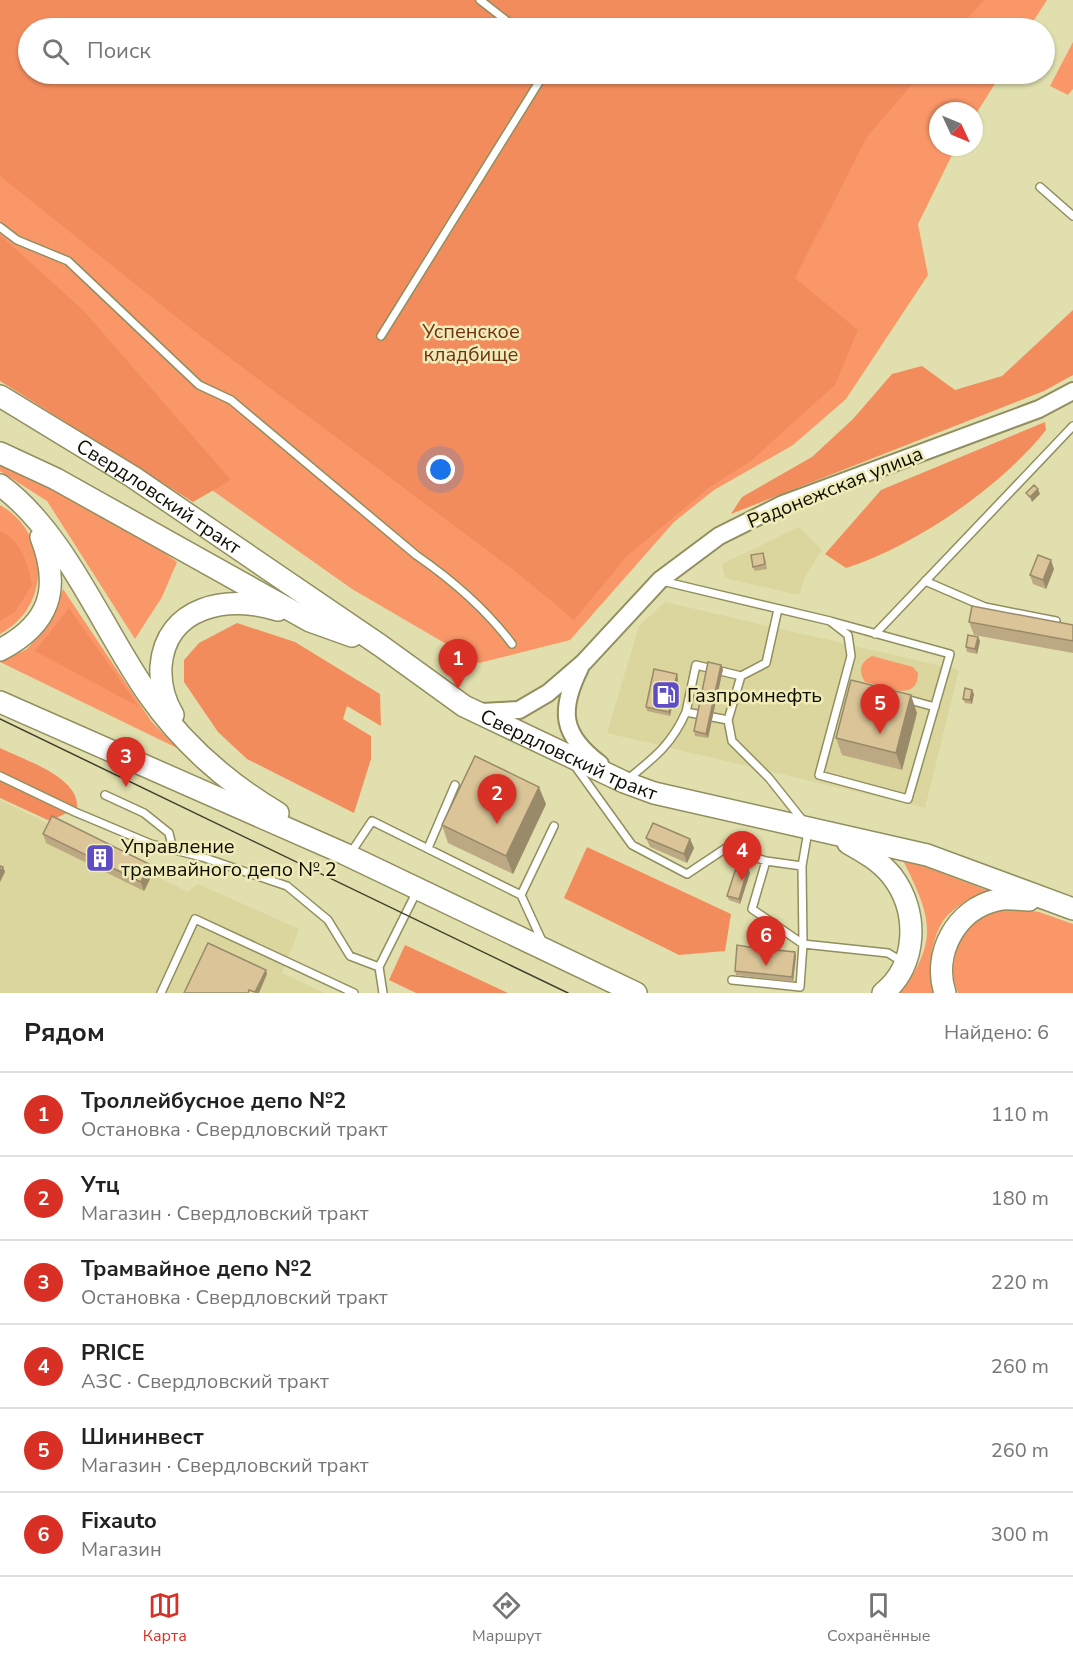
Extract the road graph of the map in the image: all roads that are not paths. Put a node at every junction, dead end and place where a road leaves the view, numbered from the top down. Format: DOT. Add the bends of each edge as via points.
graph roads {
  1 [pos="480,0"];
  2 [pos="503,18"];
  3 [pos="538,84"];
  4 [pos="1040,187"];
  5 [pos="1073,216"];
  6 [pos="0,226"];
  7 [pos="381,336"];
  8 [pos="1073,391"];
  9 [pos="0,396"];
  10 [pos="1073,426"];
  11 [pos="0,453"];
  12 [pos="0,485"];
  13 [pos="21,500"];
  14 [pos="660,580"];
  15 [pos="925,581"];
  16 [pos="778,609"];
  17 [pos="310,621"];
  18 [pos="830,621"];
  19 [pos="1056,621"];
  20 [pos="875,634"];
  21 [pos="512,644"];
  22 [pos="381,646"];
  23 [pos="0,650"];
  24 [pos="584,662"];
  25 [pos="741,676"];
  26 [pos="844,682"];
  27 [pos="855,685"];
  28 [pos="901,698"];
  29 [pos="0,702"];
  30 [pos="935,708"];
  31 [pos="474,712"];
  32 [pos="686,712"];
  33 [pos="728,720"];
  34 [pos="192,749"];
  35 [pos="568,756"];
  36 [pos="0,776"];
  37 [pos="624,782"];
  38 [pos="455,785"];
  39 [pos="105,795"];
  40 [pos="554,826"];
  41 [pos="818,830"];
  42 [pos="428,848"];
  43 [pos="174,850"];
  44 [pos="347,855"];
  45 [pos="766,861"];
  46 [pos="801,866"];
  47 [pos="418,889"];
  48 [pos="521,895"];
  49 [pos="1051,902"];
  50 [pos="1073,909"];
  51 [pos="803,944"];
  52 [pos="547,951"];
  53 [pos="906,964"];
  54 [pos="379,967"];
  55 [pos="732,981"];
  56 [pos="161,993"];
  57 [pos="354,993"];
  58 [pos="383,993"];
  59 [pos="636,993"];
  60 [pos="883,993"];
  61 [pos="945,993"];
  1 -- 2 [label="lane"];
  3 -- 7 [label="lane"];
  4 -- 5 [label="lane"];
  6 -- 21 [label="lane" via="17,240 68,261 199,385 231,400 416,555 447,576 499,626"];
  8 -- 14 [label="street, Радонежская улица" via="1039,409 783,504 719,536"];
  9 -- 22 [label="main road, Свердловский тракт" via="133,477"];
  10 -- 15 [label="lane"];
  11 -- 17 [label="main road" via="56,478"];
  12 -- 13 [label="main road"];
  13 -- 23 [label="main road" via="51,562 50,597 38,621 22,639"];
  13 -- 34 [label="main road" via="53,541 150,698"];
  14 -- 16 [label="lane"];
  14 -- 24 [label="street, Радонежская улица"];
  15 -- 19 [label="lane" via="984,607"];
  15 -- 20 [label="lane"];
  16 -- 18 [label="lane"];
  16 -- 25 [label="lane" via="766,663"];
  17 -- 22 [label="main road"];
  17 -- 34 [label="main road" via="266,606 228,603 205,608 172,630 162,653 160,680 169,709"];
  18 -- 20 [label="lane"];
  18 -- 26 [label="lane" via="848,635 851,656"];
  20 -- 30 [label="lane" via="950,654"];
  22 -- 31 [label="main road, Свердловский тракт"];
  24 -- 31 [label="street, Радонежская улица" via="548,693 519,710"];
  24 -- 37 [label="street" via="565,707 567,727 586,754"];
  25 -- 32 [label="lane" via="696,665"];
  25 -- 33 [label="lane"];
  26 -- 27 [label="lane"];
  26 -- 30 [label="lane" via="819,775 909,800"];
  28 -- 30 [label="lane"];
  29 -- 44 [label="main road"];
  31 -- 35 [label="main road, Свердловский тракт"];
  32 -- 33 [label="lane"];
  32 -- 37 [label="lane" via="677,733 662,751"];
  33 -- 41 [label="lane" via="732,741"];
  34 -- 44 [label="main road" via="261,803"];
  35 -- 37 [label="main road, Свердловский тракт"];
  35 -- 45 [label="lane" via="632,845 687,874 726,848"];
  36 -- 43 [label="lane" via="75,813"];
  37 -- 41 [label="main road, Свердловский тракт" via="654,794"];
  38 -- 42 [label="lane"];
  39 -- 43 [label="lane" via="144,813 169,833"];
  40 -- 48 [label="lane"];
  41 -- 46 [label="lane"];
  41 -- 49 [label="main road, Свердловский тракт" via="927,855"];
  41 -- 53 [label="main road" via="872,857 892,877 906,902 911,924"];
  42 -- 44 [label="lane" via="372,821"];
  42 -- 48 [label="lane"];
  43 -- 54 [label="lane" via="287,886 328,920 350,956"];
  44 -- 47 [label="main road"];
  45 -- 46 [label="lane"];
  45 -- 51 [label="lane" via="752,909"];
  46 -- 51 [label="lane"];
  47 -- 52 [label="main road"];
  47 -- 54 [label="lane"];
  48 -- 52 [label="lane"];
  49 -- 50 [label="main road, Свердловский тракт"];
  49 -- 61 [label="main road" via="998,899 976,908 953,927 943,953 941,981"];
  51 -- 53 [label="lane" via="888,953"];
  51 -- 55 [label="lane" via="800,987"];
  52 -- 59 [label="main road"];
  53 -- 60 [label="main road"];
  54 -- 58 [label="lane"];
  56 -- 57 [label="lane" via="195,919"];
}
